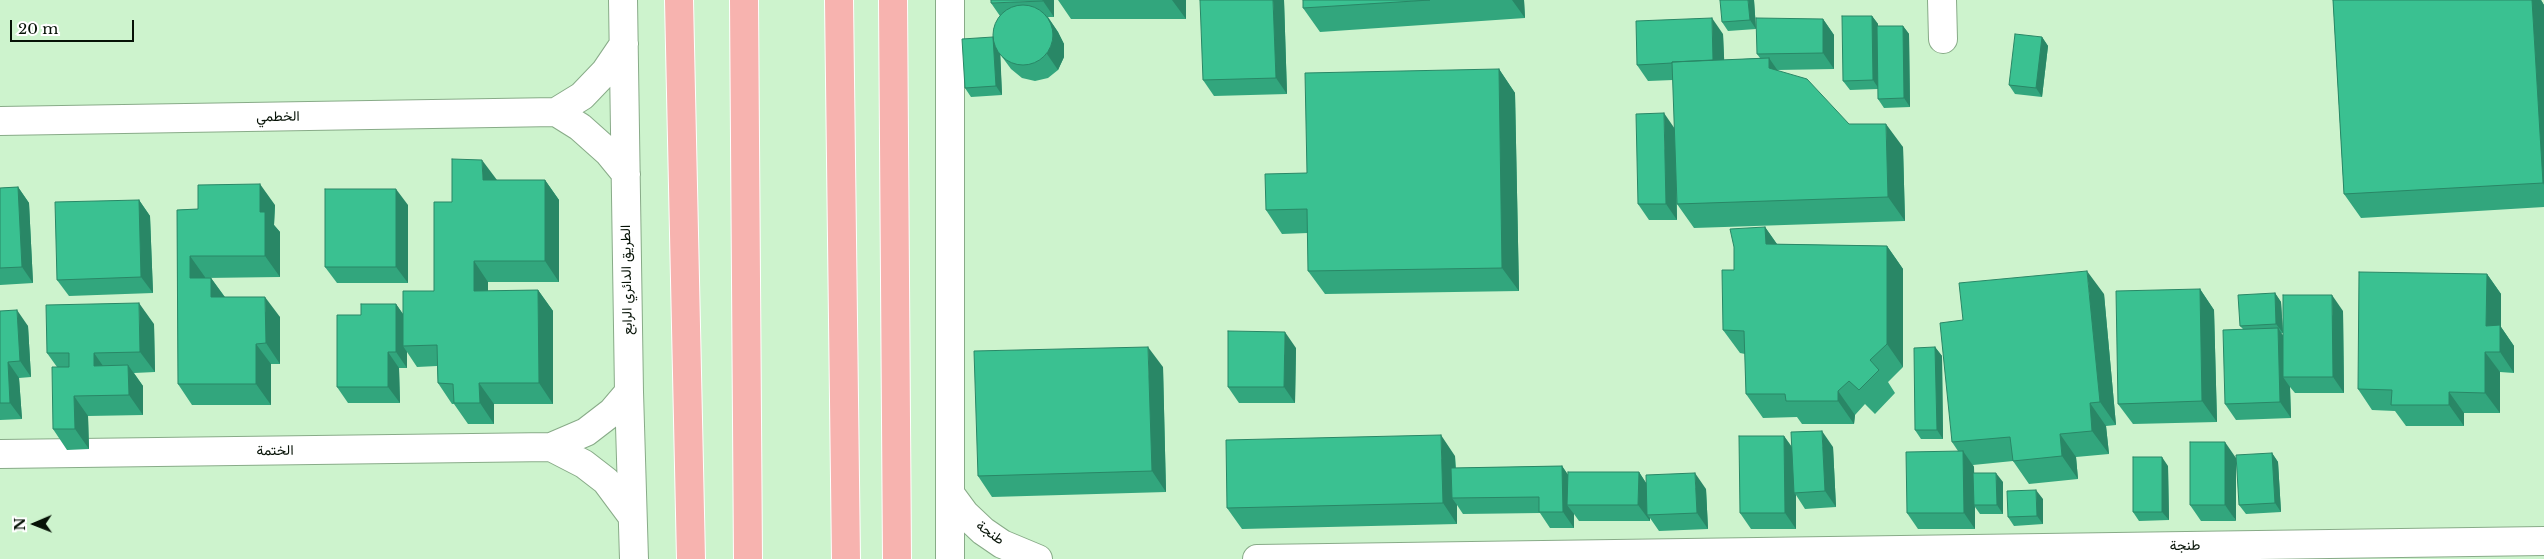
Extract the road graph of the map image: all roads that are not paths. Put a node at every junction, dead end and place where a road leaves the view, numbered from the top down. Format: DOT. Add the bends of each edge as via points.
graph roads {
  1 [pos="623,0"];
  2 [pos="679,0"];
  3 [pos="744,0"];
  4 [pos="839,0"];
  5 [pos="893,0"];
  6 [pos="950,0"];
  7 [pos="1942,0"];
  8 [pos="1943,40"];
  9 [pos="624,44"];
  10 [pos="556,112"];
  11 [pos="0,121"];
  12 [pos="626,174"];
  13 [pos="629,392"];
  14 [pos="550,448"];
  15 [pos="0,454"];
  16 [pos="951,495"];
  17 [pos="632,516"];
  18 [pos="2544,541"];
  19 [pos="2036,554"];
  20 [pos="634,559"];
  21 [pos="691,559"];
  22 [pos="748,559"];
  23 [pos="846,559"];
  24 [pos="897,559"];
  25 [pos="950,559"];
  26 [pos="1038,559"];
  27 [pos="1257,559"];
  1 -- 9 [label="street, الطريق الدائري الرابع"];
  2 -- 21 [label="main road"];
  3 -- 22 [label="main road"];
  4 -- 23 [label="main road"];
  5 -- 24 [label="main road"];
  6 -- 16 [label="street"];
  7 -- 8 [label="street"];
  9 -- 10 [label="street" via="605,72 582,96"];
  9 -- 12 [label="street, الطريق الدائري الرابع"];
  10 -- 11 [label="street, الخطمي"];
  10 -- 12 [label="street" via="580,127 608,152"];
  12 -- 13 [label="street, الطريق الدائري الرابع"];
  13 -- 14 [label="street, الختمة" via="612,412 586,432"];
  13 -- 17 [label="street, الطريق الدائري الرابع"];
  14 -- 15 [label="street, الختمة"];
  14 -- 17 [label="street, الختمة" via="584,464 606,481"];
  16 -- 25 [label="street"];
  16 -- 26 [label="street, طنجة" via="983,531 1002,544"];
  17 -- 20 [label="street, الطريق الدائري الرابع"];
  18 -- 19 [label="street, طنجة"];
  19 -- 27 [label="street, طنجة"];
}
